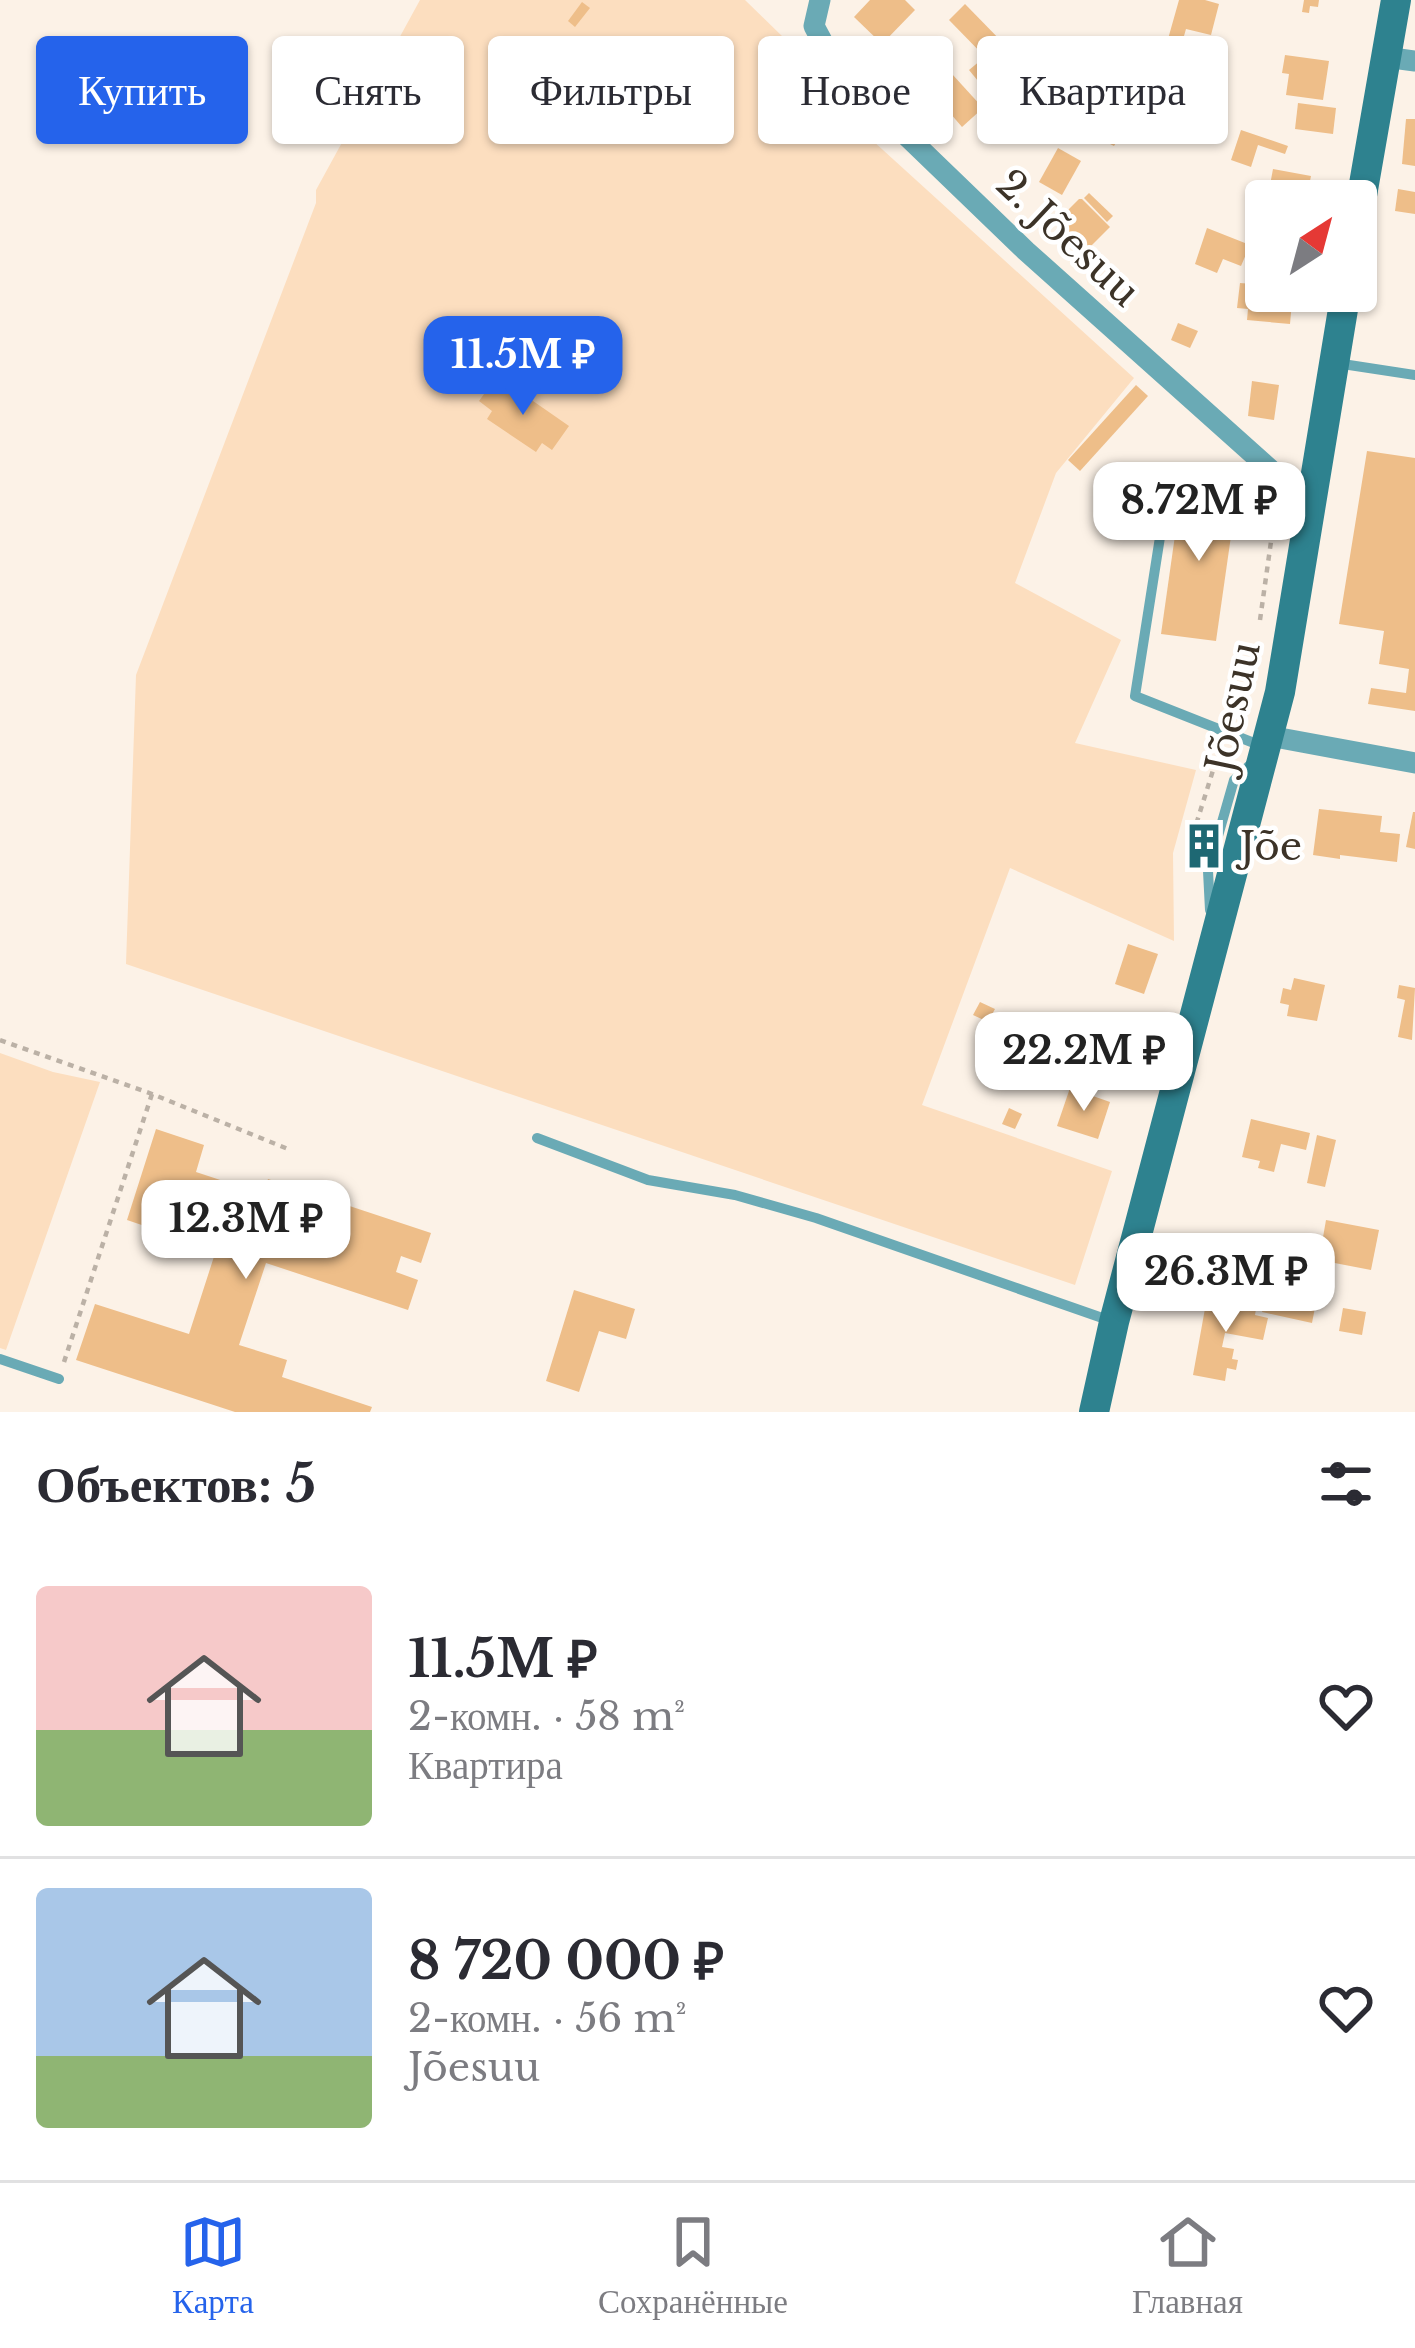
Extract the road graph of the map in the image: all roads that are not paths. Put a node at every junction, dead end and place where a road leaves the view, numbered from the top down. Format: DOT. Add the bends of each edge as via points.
graph roads {
  1 [pos="820,0"];
  2 [pos="1396,0"];
  3 [pos="1400,59"];
  4 [pos="1369,180"];
  5 [pos="1342,312"];
  6 [pos="1334,363"];
  7 [pos="1415,375"];
  8 [pos="1166,499"];
  9 [pos="1310,505"];
  10 [pos="1268,742"];
  11 [pos="1415,763"];
  12 [pos="537,1138"];
  13 [pos="1114,1322"];
  14 [pos="0,1358"];
  15 [pos="59,1379"];
  16 [pos="1094,1412"];
  1 -- 9 [label="street, 2. Jõesuu" via="814,26 859,91"];
  2 -- 3 [label="street"];
  3 -- 4 [label="street"];
  5 -- 6 [label="street, Jõesuu"];
  6 -- 7 [label="lane"];
  6 -- 9 [label="street, Jõesuu"];
  8 -- 10 [label="lane" via="1135,696"];
  9 -- 10 [label="street, Jõesuu"];
  10 -- 11 [label="street"];
  10 -- 13 [label="street, Jõesuu"];
  12 -- 13 [label="lane" via="648,1180 816,1218"];
  13 -- 16 [label="street, Jõesuu"];
  14 -- 15 [label="lane"];
}
